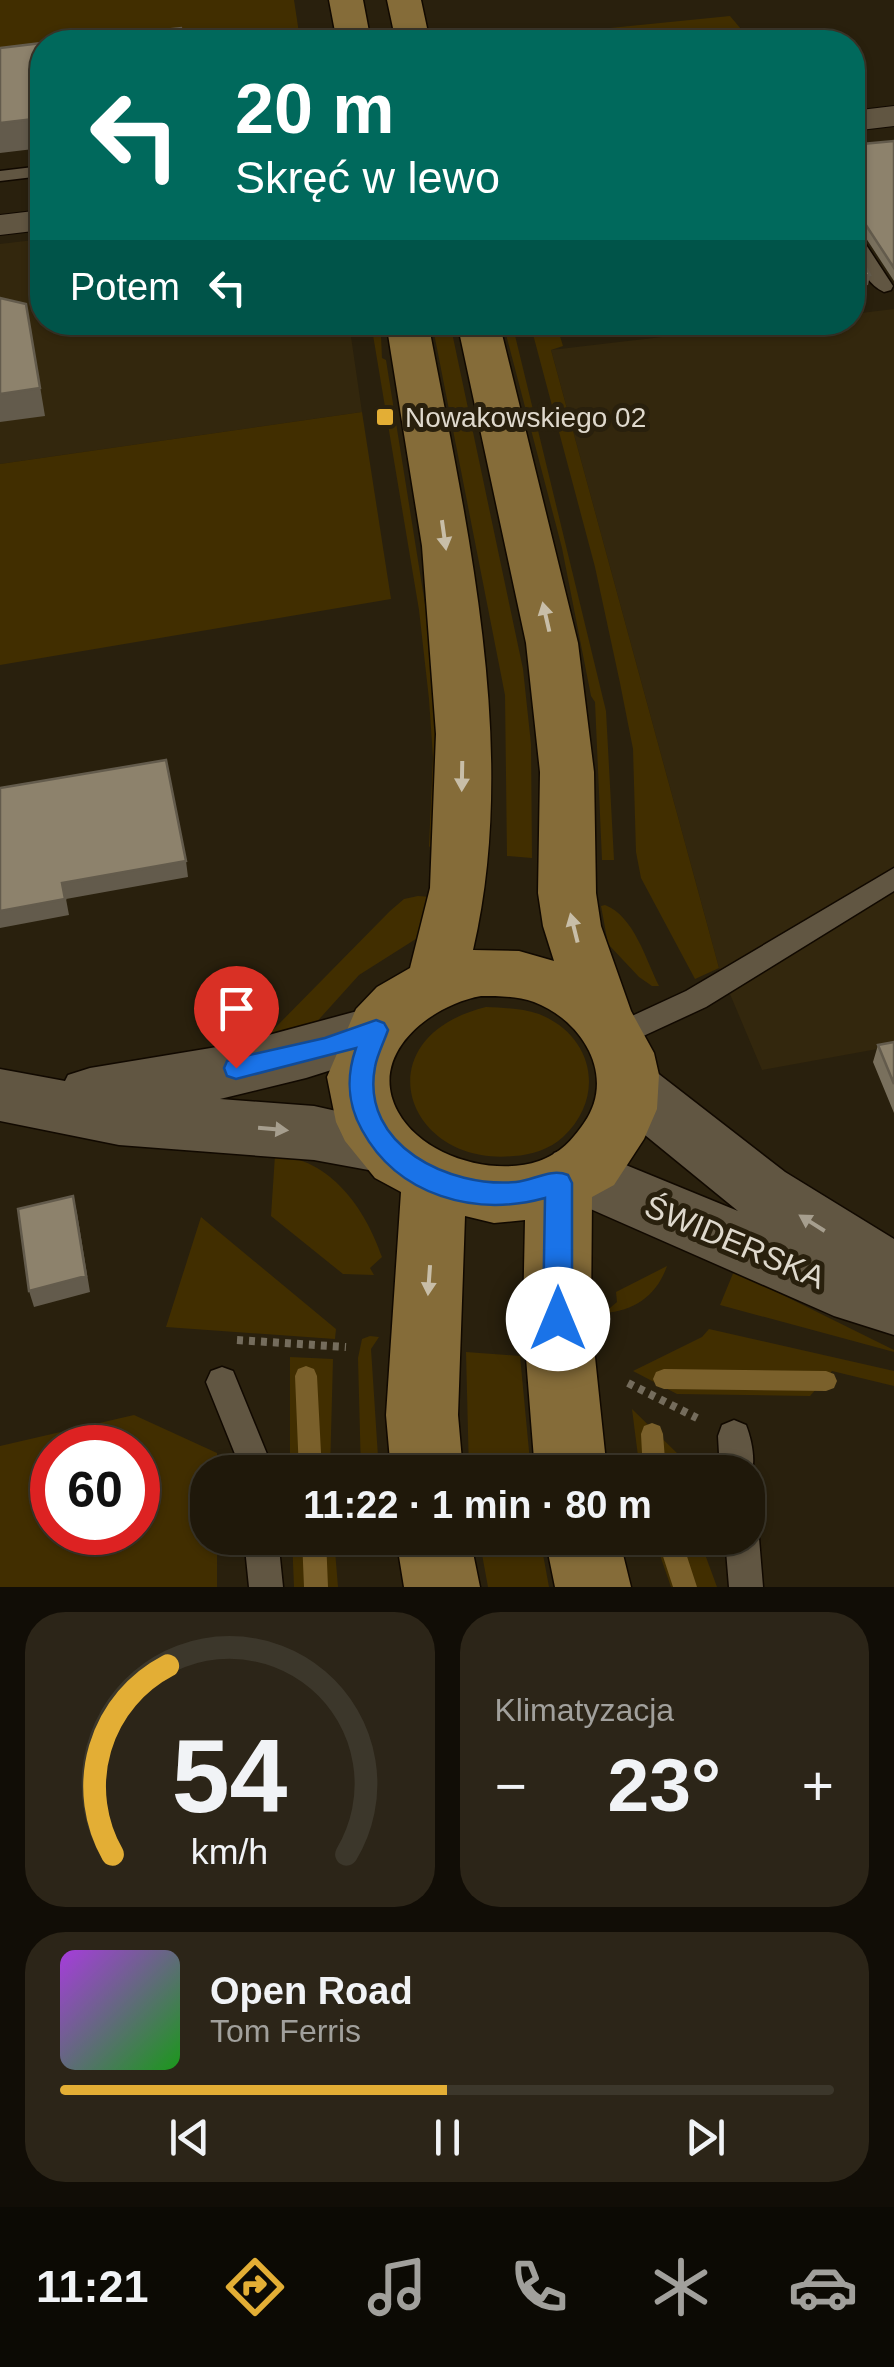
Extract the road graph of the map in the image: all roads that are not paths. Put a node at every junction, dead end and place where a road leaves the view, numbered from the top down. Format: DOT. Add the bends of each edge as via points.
graph roads {
  1 [pos="346,0"];
  2 [pos="404,0"];
  3 [pos="352,30"];
  4 [pos="410,30"];
  5 [pos="894,116"];
  6 [pos="865,119"];
  7 [pos="30,172"];
  8 [pos="0,176"];
  9 [pos="865,258"];
  10 [pos="884,286"];
  11 [pos="409,335"];
  12 [pos="481,335"];
  13 [pos="894,878"];
  14 [pos="436,982"];
  15 [pos="376,1030"];
  16 [pos="616,1048"];
  17 [pos="19,1098"];
  18 [pos="409,1164"];
  19 [pos="568,1178"];
  20 [pos="894,1276"];
  21 [pos="894,1304"];
  22 [pos="222,1382"];
  23 [pos="734,1436"];
  24 [pos="251,1455"];
  25 [pos="426,1455"];
  26 [pos="570,1455"];
  27 [pos="736,1455"];
  28 [pos="263,1555"];
  29 [pos="436,1555"];
  30 [pos="586,1555"];
  31 [pos="743,1555"];
  32 [pos="266,1587"];
  33 [pos="442,1587"];
  34 [pos="593,1587"];
  35 [pos="746,1587"];
  1 -- 3 [label="main road"];
  2 -- 4 [label="main road"];
  5 -- 6 [label="street"];
  7 -- 8 [label="lane"];
  9 -- 10 [label="lane"];
  11 -- 14 [label="main road, one-way" via="446,546 463,734 460,888"];
  16 -- 12 [label="main road, one-way" via="572,926 567,772 552,644"];
  13 -- 16 [label="lane"];
  14 -- 15 [label="main road" via="400,1002"];
  14 -- 16 [label="main road" via="481,972 528,976 570,992"];
  15 -- 17 [label="main road" via="326,1048 142,1088"];
  15 -- 18 [label="main road" via="366,1049 364,1109"];
  16 -- 19 [label="main road" via="627,1106 610,1144"];
  20 -- 16 [label="main road, ŚWIDERSKA, one-way" via="762,1192"];
  17 -- 18 [label="main road, one-way" via="119,1118 314,1134"];
  18 -- 19 [label="main road" via="496,1195"];
  18 -- 25 [label="main road, one-way"];
  19 -- 21 [label="main road, ŚWIDERSKA"];
  19 -- 26 [label="main road" via="558,1319"];
  22 -- 24 [label="lane"];
  23 -- 27 [label="lane"];
  28 -- 32 [label="lane"];
  29 -- 33 [label="main road"];
  30 -- 34 [label="main road"];
  31 -- 35 [label="lane"];
}
